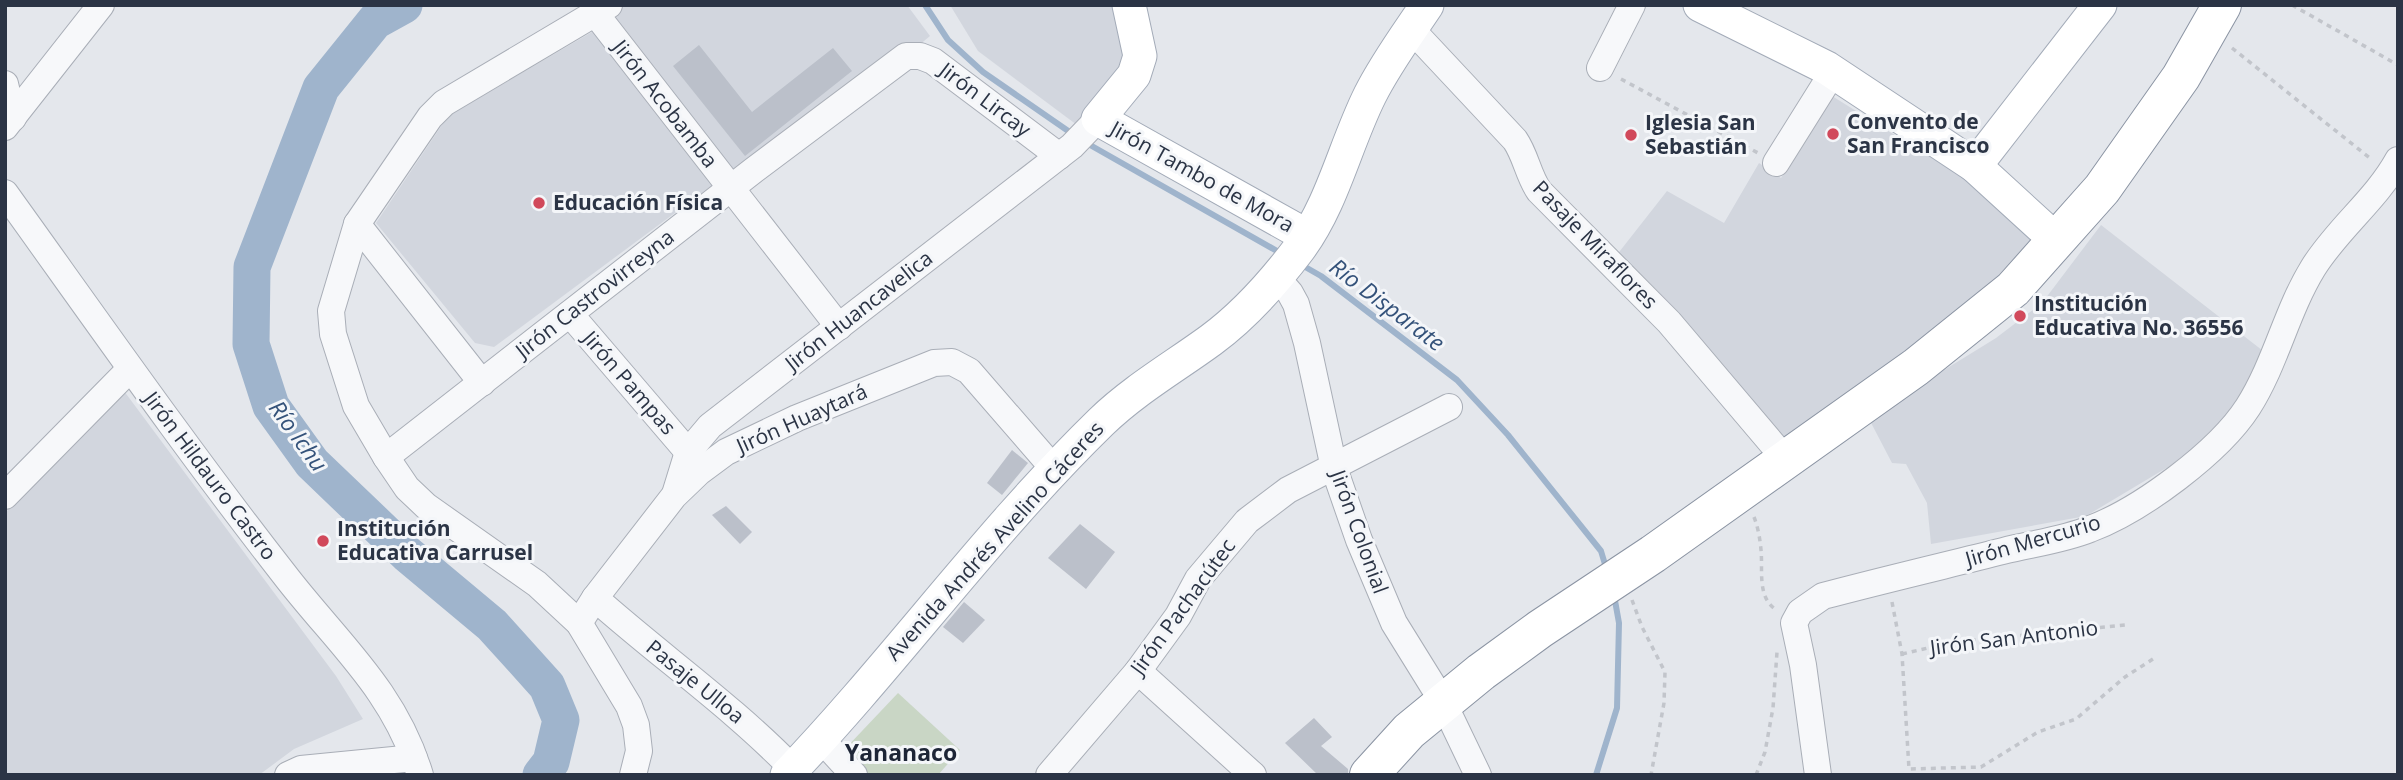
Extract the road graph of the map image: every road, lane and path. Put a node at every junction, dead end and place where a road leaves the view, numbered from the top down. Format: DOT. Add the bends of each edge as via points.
graph roads {
  1 [pos="101,5"];
  2 [pos="1129,5"];
  3 [pos="1632,5"];
  4 [pos="2100,5"];
  5 [pos="2292,5"];
  6 [pos="602,9"];
  7 [pos="1718,9"];
  8 [pos="1419,17"];
  9 [pos="2215,17"];
  10 [pos="906,56"];
  11 [pos="2398,65"];
  12 [pos="1600,68"];
  13 [pos="1833,72"];
  14 [pos="5,84"];
  15 [pos="9,122"];
  16 [pos="1078,138"];
  17 [pos="1776,163"];
  18 [pos="1975,166"];
  19 [pos="2394,167"];
  20 [pos="731,189"];
  21 [pos="5,193"];
  22 [pos="357,224"];
  23 [pos="2057,241"];
  24 [pos="1291,258"];
  25 [pos="570,314"];
  26 [pos="839,327"];
  27 [pos="131,369"];
  28 [pos="482,383"];
  29 [pos="1449,407"];
  30 [pos="688,452"];
  31 [pos="386,457"];
  32 [pos="1786,460"];
  33 [pos="1334,468"];
  34 [pos="1054,469"];
  35 [pos="1745,488"];
  36 [pos="5,496"];
  37 [pos="674,496"];
  38 [pos="1635,579"];
  39 [pos="1888,579"];
  40 [pos="594,598"];
  41 [pos="579,623"];
  42 [pos="1794,623"];
  43 [pos="2125,625"];
  44 [pos="1902,654"];
  45 [pos="2153,659"];
  46 [pos="1138,671"];
  47 [pos="1443,702"];
  48 [pos="821,739"];
  49 [pos="417,766"];
  50 [pos="790,772"];
  51 [pos="288,775"];
  52 [pos="633,775"];
  53 [pos="854,775"];
  54 [pos="1049,775"];
  55 [pos="1253,775"];
  56 [pos="1369,775"];
  57 [pos="1478,775"];
  58 [pos="1651,775"];
  59 [pos="1756,775"];
  60 [pos="1818,775"];
  1 -- 15 [label="street"];
  2 -- 16 [label="main road, Jirón Tambo de Mora" via="1140,56 1134,75"];
  3 -- 12 [label="street"];
  4 -- 18 [label="main road"];
  5 -- 11 [label="path"];
  6 -- 20 [label="street, Jirón Acobamba"];
  6 -- 22 [label="street" via="444,103 429,117"];
  7 -- 13 [label="main road"];
  8 -- 24 [label="main road, Avenida Andrés Avelino Cáceres" via="1369,96 1339,173"];
  8 -- 32 [label="street, Pasaje Miraflores" via="1515,140 1539,191 1669,322"];
  9 -- 19 [label="path"];
  9 -- 23 [label="highway" via="2151,121"];
  10 -- 16 [label="street, Jirón Lircay" via="933,61"];
  10 -- 20 [label="street, Jirón Castrovirreyna"];
  12 -- 17 [label="path"];
  13 -- 17 [label="street"];
  13 -- 18 [label="main road"];
  14 -- 15 [label="street"];
  16 -- 24 [label="main road, Jirón Tambo de Mora"];
  16 -- 26 [label="street, Jirón Huancavelica"];
  18 -- 23 [label="main road"];
  19 -- 39 [label="street, Jirón Mercurio" via="2312,268 2269,369 2247,409 2215,447 2153,496 2091,529"];
  20 -- 25 [label="street, Jirón Castrovirreyna"];
  20 -- 26 [label="street, Jirón Acobamba"];
  21 -- 27 [label="street, Jirón Hildauro Castro"];
  22 -- 28 [label="street"];
  22 -- 31 [label="street" via="331,311 333,334 356,406"];
  23 -- 32 [label="highway" via="2013,289 1916,367"];
  24 -- 33 [label="street, Jirón Colonial" via="1290,293 1307,343"];
  24 -- 34 [label="main road, Avenida Andrés Avelino Cáceres" via="1240,317 1132,395"];
  25 -- 28 [label="street, Jirón Castrovirreyna"];
  25 -- 30 [label="street, Jirón Pampas"];
  26 -- 30 [label="street, Jirón Huancavelica" via="710,426"];
  27 -- 36 [label="street"];
  27 -- 49 [label="street, Jirón Hildauro Castro" via="285,577 362,665 383,695"];
  28 -- 31 [label="street, Jirón Castrovirreyna"];
  29 -- 33 [label="street, Jirón Pachacútec"];
  30 -- 37 [label="street, Jirón Huancavelica"];
  31 -- 41 [label="street" via="426,506 537,584"];
  32 -- 35 [label="highway"];
  33 -- 46 [label="street, Jirón Pachacútec" via="1288,490 1247,521 1198,579"];
  33 -- 47 [label="street, Jirón Colonial" via="1394,623"];
  34 -- 37 [label="street, Jirón Huaytará" via="969,371 952,362 934,363 726,452"];
  34 -- 48 [label="main road, Avenida Andrés Avelino Cáceres"];
  35 -- 38 [label="highway"];
  35 -- 42 [label="path" via="1757,524 1763,589 1770,606"];
  37 -- 40 [label="street, Jirón Huaytará"];
  38 -- 47 [label="highway" via="1572,607"];
  38 -- 58 [label="path" via="1642,627 1665,672"];
  39 -- 42 [label="street, Jirón Mercurio" via="1823,596 1800,612"];
  39 -- 44 [label="path"];
  40 -- 41 [label="street, Jirón Huaytará"];
  40 -- 50 [label="street, Pasaje Ulloa" via="768,743"];
  41 -- 52 [label="street" via="636,725 639,751"];
  42 -- 59 [label="path" via="1775,655 1773,708"];
  42 -- 60 [label="street"];
  43 -- 44 [label="path, Jirón San Antonio" via="1954,642"];
  44 -- 45 [label="path" via="1909,769 1981,767 2038,732 2076,719"];
  46 -- 54 [label="street, Jirón Pachacútec"];
  46 -- 55 [label="street"];
  47 -- 56 [label="highway"];
  47 -- 57 [label="street, Jirón Colonial"];
  48 -- 50 [label="main road, Avenida Andrés Avelino Cáceres"];
  48 -- 53 [label="street"];
  49 -- 51 [label="street" via="301,769"];
}
